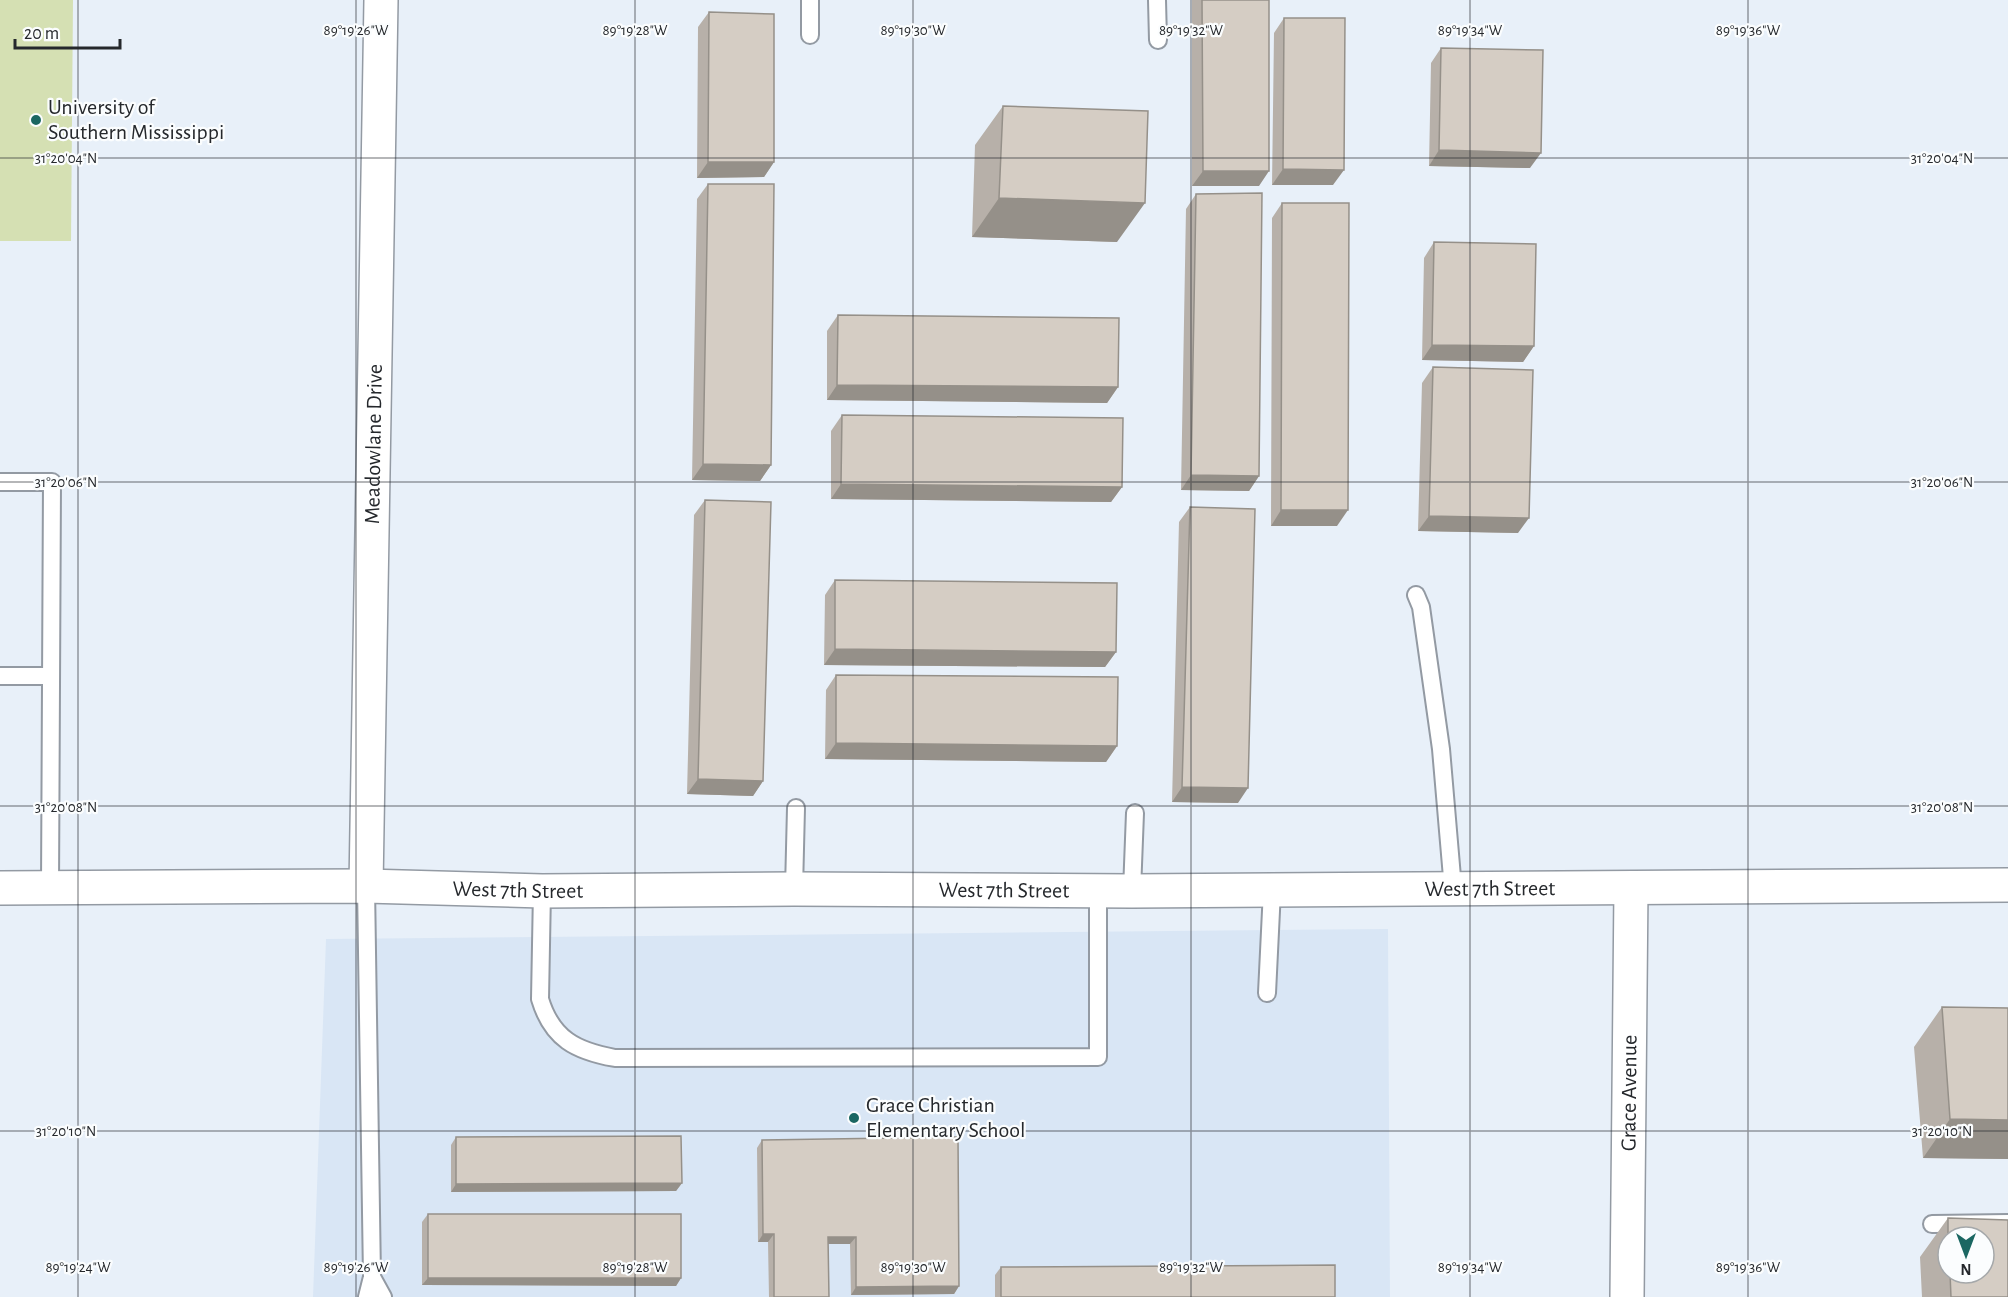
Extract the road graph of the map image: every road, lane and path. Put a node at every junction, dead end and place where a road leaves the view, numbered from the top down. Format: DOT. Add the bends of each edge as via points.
graph roads {
  1 [pos="381,0"];
  2 [pos="810,0"];
  3 [pos="1157,0"];
  4 [pos="810,35"];
  5 [pos="1158,40"];
  6 [pos="0,482"];
  7 [pos="1416,595"];
  8 [pos="0,676"];
  9 [pos="51,676"];
  10 [pos="796,808"];
  11 [pos="1135,813"];
  12 [pos="2008,885"];
  13 [pos="366,886"];
  14 [pos="0,888"];
  15 [pos="50,888"];
  16 [pos="1631,888"];
  17 [pos="794,889"];
  18 [pos="1098,890"];
  19 [pos="1272,890"];
  20 [pos="1453,890"];
  21 [pos="542,891"];
  22 [pos="1132,891"];
  23 [pos="1267,993"];
  24 [pos="2008,1223"];
  25 [pos="1932,1224"];
  26 [pos="372,1276"];
  27 [pos="367,1297"];
  28 [pos="383,1297"];
  29 [pos="1627,1297"];
  1 -- 13 [label="main road, Meadowlane Drive"];
  2 -- 4 [label="lane"];
  3 -- 5 [label="lane"];
  6 -- 9 [label="lane" via="52,482"];
  7 -- 20 [label="lane" via="1421,607 1441,749"];
  8 -- 9 [label="lane"];
  9 -- 15 [label="lane"];
  10 -- 17 [label="lane"];
  11 -- 22 [label="lane"];
  12 -- 16 [label="main road, West 7th Street"];
  13 -- 15 [label="main road, West 7th Street"];
  13 -- 21 [label="main road, West 7th Street"];
  13 -- 26 [label="lane"];
  14 -- 15 [label="main road, West 7th Street"];
  16 -- 20 [label="main road, West 7th Street"];
  16 -- 29 [label="main road, Grace Avenue"];
  17 -- 18 [label="main road, West 7th Street"];
  17 -- 21 [label="main road, West 7th Street"];
  18 -- 21 [label="lane" via="1098,1057 638,1058 587,1052 557,1034 550,1023 540,999"];
  18 -- 22 [label="main road, West 7th Street"];
  19 -- 20 [label="main road, West 7th Street"];
  19 -- 22 [label="main road, West 7th Street"];
  19 -- 23 [label="lane"];
  24 -- 25 [label="lane"];
  26 -- 27 [label="lane"];
  26 -- 28 [label="lane"];
}
